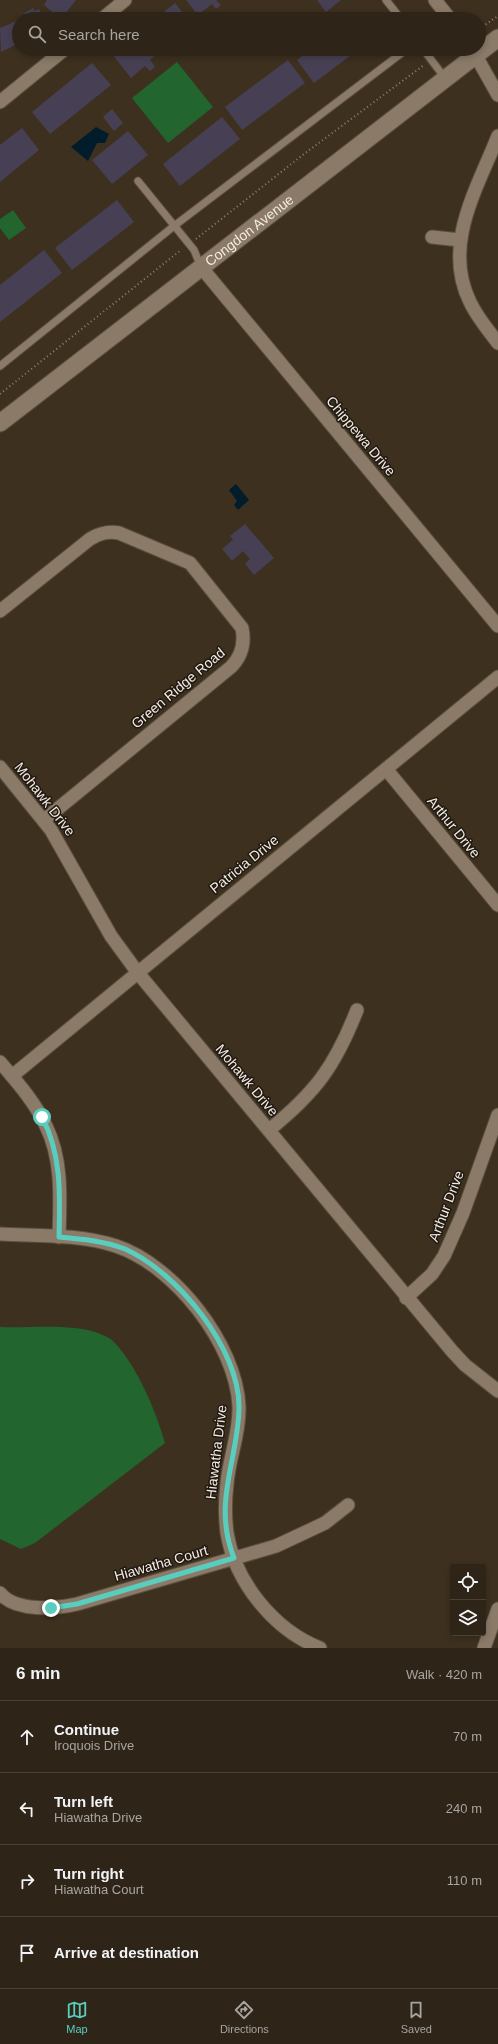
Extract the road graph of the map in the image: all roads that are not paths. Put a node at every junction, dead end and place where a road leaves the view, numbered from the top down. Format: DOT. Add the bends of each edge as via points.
graph roads {
  1 [pos="125,0"];
  2 [pos="386,0"];
  3 [pos="435,0"];
  4 [pos="110,12"];
  5 [pos="395,12"];
  6 [pos="444,12"];
  7 [pos="498,38"];
  8 [pos="486,45"];
  9 [pos="56,56"];
  10 [pos="398,56"];
  11 [pos="428,56"];
  12 [pos="470,56"];
  13 [pos="476,56"];
  14 [pos="445,78"];
  15 [pos="498,94"];
  16 [pos="0,102"];
  17 [pos="498,136"];
  18 [pos="138,181"];
  19 [pos="174,226"];
  20 [pos="432,237"];
  21 [pos="460,240"];
  22 [pos="201,266"];
  23 [pos="498,342"];
  24 [pos="0,366"];
  25 [pos="0,423"];
  26 [pos="0,611"];
  27 [pos="498,626"];
  28 [pos="498,677"];
  29 [pos="0,767"];
  30 [pos="386,769"];
  31 [pos="44,820"];
  32 [pos="498,905"];
  33 [pos="138,973"];
  34 [pos="357,1010"];
  35 [pos="0,1062"];
  36 [pos="12,1076"];
  37 [pos="498,1115"];
  38 [pos="269,1130"];
  39 [pos="0,1234"];
  40 [pos="59,1237"];
  41 [pos="406,1298"];
  42 [pos="498,1391"];
  43 [pos="348,1505"];
  44 [pos="234,1558"];
  45 [pos="0,1593"];
  46 [pos="498,1609"];
  47 [pos="320,1648"];
  48 [pos="484,1648"];
  1 -- 4 [label="street"];
  2 -- 5 [label="lane"];
  3 -- 6 [label="street"];
  7 -- 8 [label="street, Congdon Avenue"];
  9 -- 16 [label="street"];
  10 -- 19 [label="lane"];
  11 -- 14 [label="lane"];
  12 -- 14 [label="street, Congdon Avenue"];
  13 -- 15 [label="street"];
  14 -- 22 [label="street, Congdon Avenue"];
  17 -- 21 [label="street" via="465,215"];
  18 -- 19 [label="lane"];
  19 -- 22 [label="lane" via="194,250"];
  19 -- 24 [label="lane"];
  20 -- 21 [label="street"];
  21 -- 23 [label="street" via="464,287 480,320"];
  22 -- 25 [label="street, Congdon Avenue"];
  22 -- 27 [label="street, Chippewa Drive"];
  26 -- 31 [label="street, Green Ridge Road" via="90,540 112,532 190,563 242,628 244,636 242,650 231,667"];
  28 -- 30 [label="street, Patricia Drive"];
  29 -- 31 [label="street, Mohawk Drive"];
  30 -- 32 [label="street, Arthur Drive"];
  30 -- 33 [label="street, Patricia Drive"];
  31 -- 33 [label="street, Mohawk Drive" via="62,847 111,936"];
  33 -- 36 [label="street, Patricia Drive"];
  33 -- 38 [label="street, Mohawk Drive"];
  34 -- 38 [label="street" via="342,1044 320,1082"];
  35 -- 36 [label="street"];
  36 -- 40 [label="street" via="35,1105 53,1144 59,1185"];
  37 -- 41 [label="street, Arthur Drive" via="463,1213 444,1256 432,1274"];
  38 -- 41 [label="street, Mohawk Drive"];
  39 -- 40 [label="street, Hiawatha Drive"];
  40 -- 44 [label="street, Hiawatha Drive" via="109,1244 129,1251 149,1263 179,1289 219,1341 233,1372 239,1407 226,1502 227,1534"];
  41 -- 42 [label="street, Mohawk Drive" via="461,1362"];
  43 -- 44 [label="street, Hiawatha Court" via="325,1523 298,1537"];
  44 -- 45 [label="street, Hiawatha Court" via="67,1606 28,1606 8,1600"];
  44 -- 47 [label="street, Hiawatha Drive" via="245,1579 270,1613 293,1634"];
  46 -- 48 [label="street"];
}
